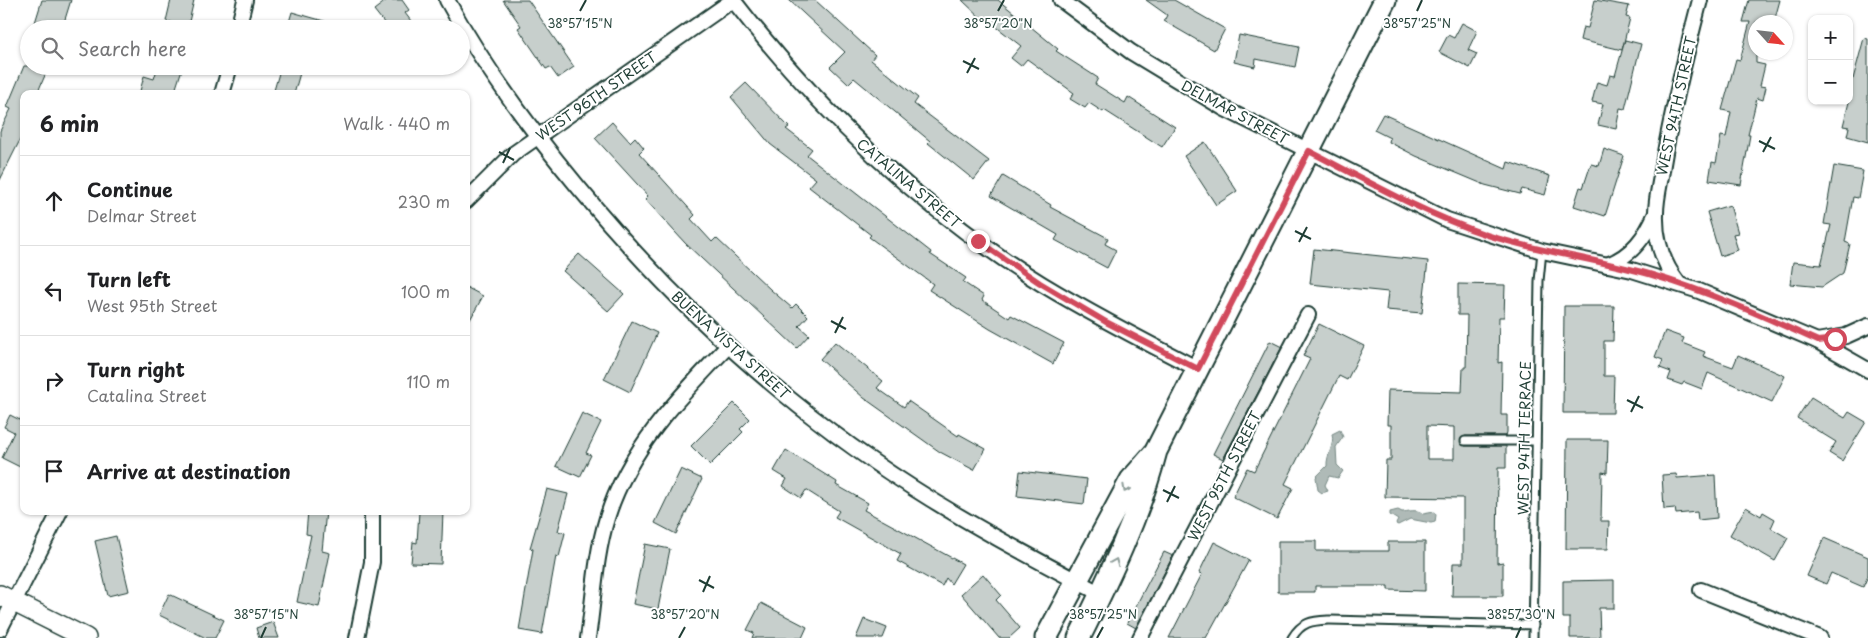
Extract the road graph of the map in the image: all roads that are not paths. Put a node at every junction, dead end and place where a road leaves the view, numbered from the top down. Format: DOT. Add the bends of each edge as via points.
graph roads {
  1 [pos="245,0"];
  2 [pos="447,0"];
  3 [pos="733,0"];
  4 [pos="1061,0"];
  5 [pos="1385,0"];
  6 [pos="1700,0"];
  7 [pos="240,20"];
  8 [pos="459,20"];
  9 [pos="470,37"];
  10 [pos="227,75"];
  11 [pos="223,90"];
  12 [pos="537,136"];
  13 [pos="1309,151"];
  14 [pos="470,197"];
  15 [pos="1656,212"];
  16 [pos="1542,251"];
  17 [pos="1607,265"];
  18 [pos="1679,284"];
  19 [pos="1308,315"];
  20 [pos="1868,326"];
  21 [pos="1818,341"];
  22 [pos="728,346"];
  23 [pos="1198,369"];
  24 [pos="1868,370"];
  25 [pos="1465,441"];
  26 [pos="1536,441"];
  27 [pos="1156,451"];
  28 [pos="58,515"];
  29 [pos="372,515"];
  30 [pos="1076,580"];
  31 [pos="1701,590"];
  32 [pos="1101,594"];
  33 [pos="7,599"];
  34 [pos="1534,625"];
  35 [pos="0,630"];
  36 [pos="86,638"];
  37 [pos="357,638"];
  38 [pos="588,638"];
  39 [pos="1046,638"];
  40 [pos="1079,638"];
  41 [pos="1140,638"];
  42 [pos="1292,638"];
  43 [pos="1533,638"];
  44 [pos="1820,638"];
  1 -- 7 [label="street"];
  2 -- 8 [label="street, BUENA VISTA STREET"];
  3 -- 12 [label="street, WEST 96TH STREET"];
  3 -- 23 [label="street, CATALINA STREET" via="810,93 916,192 978,241 1040,283 1106,322"];
  4 -- 13 [label="street, DELMAR STREET" via="1131,52 1180,83"];
  5 -- 13 [label="main road"];
  6 -- 15 [label="street, WEST 94TH STREET" via="1666,145"];
  9 -- 12 [label="street, BUENA VISTA STREET"];
  10 -- 11 [label="street"];
  12 -- 14 [label="street, WEST 96TH STREET" via="513,154"];
  12 -- 22 [label="street, BUENA VISTA STREET" via="660,282"];
  13 -- 16 [label="street, DELMAR STREET" via="1447,220"];
  13 -- 23 [label="main road"];
  15 -- 17 [label="street, WEST 94TH STREET" via="1646,233 1624,258"];
  15 -- 18 [label="street, WEST 94TH STREET" via="1663,257"];
  16 -- 17 [label="street, DELMAR STREET"];
  16 -- 26 [label="lane, WEST 94TH TERRACE"];
  17 -- 18 [label="street, DELMAR STREET"];
  18 -- 21 [label="street, DELMAR STREET"];
  19 -- 41 [label="street, WEST 95TH STREET"];
  20 -- 21 [label="street" via="1846,336"];
  21 -- 24 [label="street, DELMAR STREET"];
  22 -- 30 [label="street, BUENA VISTA STREET" via="808,413 911,487 977,528"];
  22 -- 38 [label="street" via="672,404 643,441 622,481 607,518 600,550"];
  23 -- 27 [label="main road"];
  25 -- 26 [label="lane"];
  26 -- 34 [label="lane, WEST 94TH TERRACE"];
  27 -- 30 [label="main road, one-way" via="1131,480"];
  32 -- 27 [label="main road, one-way" via="1147,487"];
  28 -- 33 [label="street"];
  29 -- 37 [label="street" via="372,562"];
  30 -- 32 [label="street, BUENA VISTA STREET"];
  30 -- 39 [label="main road"];
  31 -- 44 [label="street"];
  32 -- 40 [label="main road"];
  33 -- 35 [label="street"];
  33 -- 36 [label="main road"];
  34 -- 42 [label="lane" via="1330,620 1305,623"];
  34 -- 43 [label="lane, WEST 94TH TERRACE"];
}
